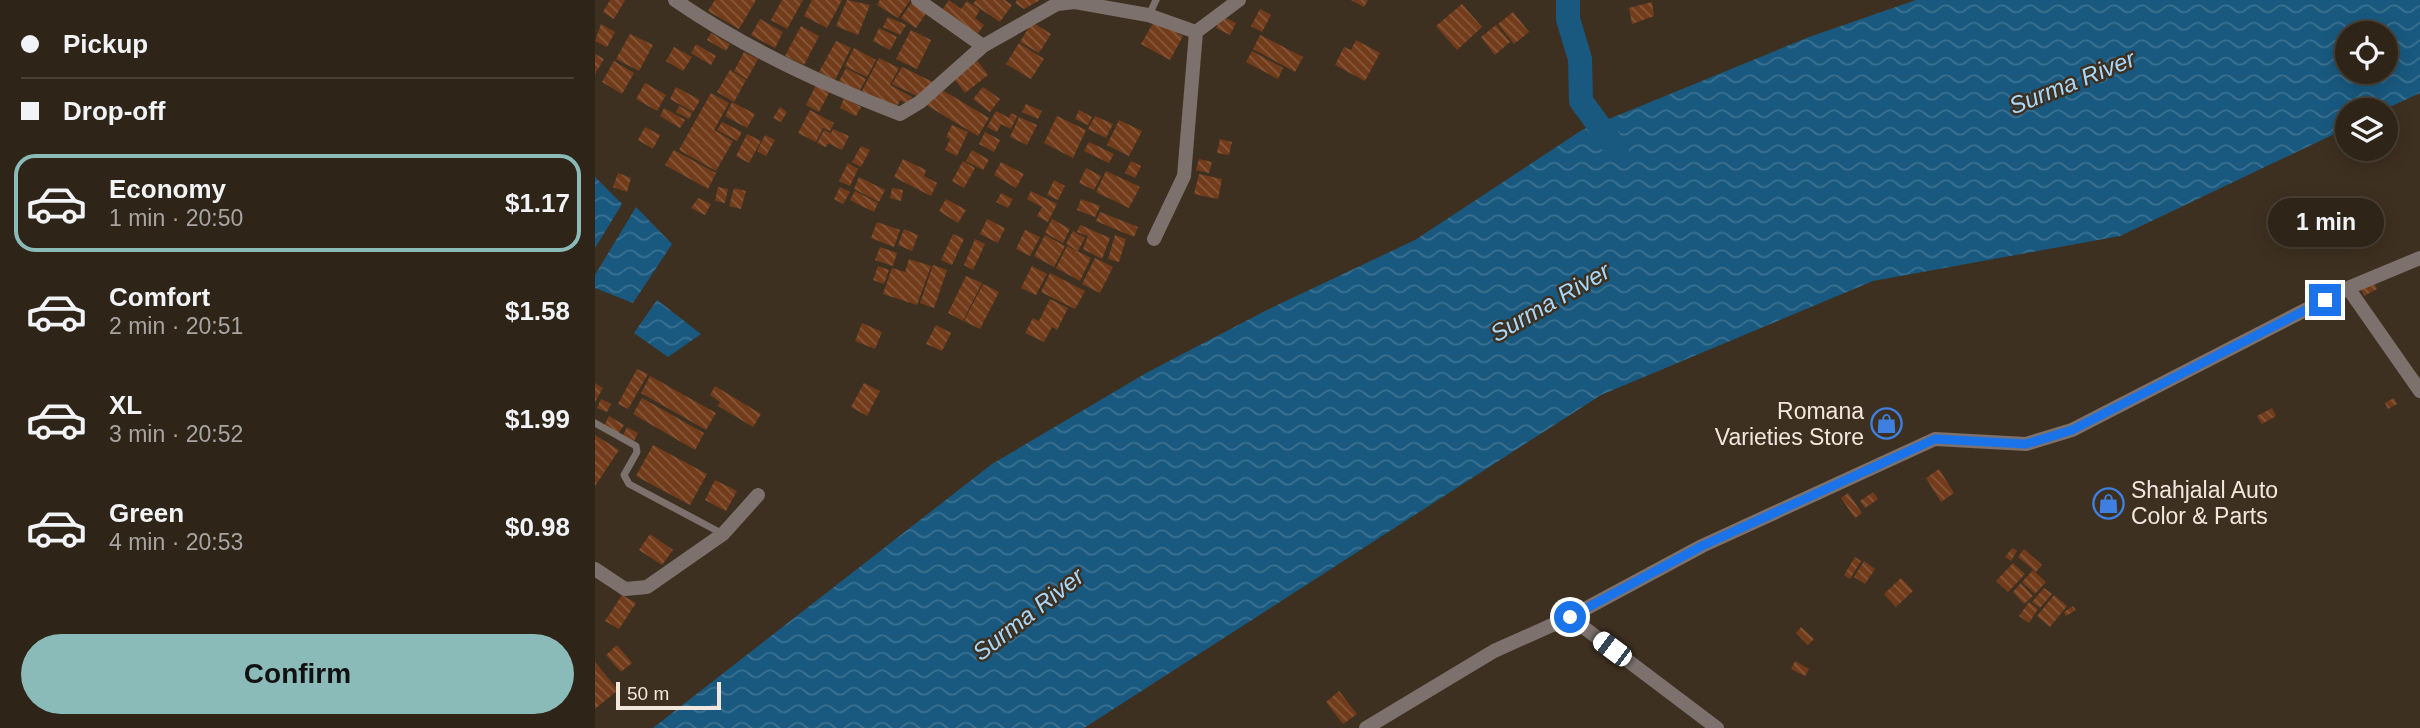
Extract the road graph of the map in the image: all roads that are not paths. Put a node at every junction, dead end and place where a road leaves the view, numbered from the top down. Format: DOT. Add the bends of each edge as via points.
graph roads {
  1 [pos="675,0"];
  2 [pos="918,0"];
  3 [pos="1156,0"];
  4 [pos="1239,0"];
  5 [pos="1075,1"];
  6 [pos="1055,2"];
  7 [pos="1148,15"];
  8 [pos="1196,32"];
  9 [pos="983,46"];
  10 [pos="1154,239"];
  11 [pos="2420,258"];
  12 [pos="2348,288"];
  13 [pos="2420,391"];
  14 [pos="595,423"];
  15 [pos="758,495"];
  16 [pos="723,534"];
  17 [pos="595,569"];
  18 [pos="1570,617"];
  19 [pos="1370,727"];
  20 [pos="1717,728"];
  1 -- 9 [label="street" via="770,60 900,114"];
  2 -- 9 [label="street"];
  3 -- 7 [label="lane"];
  4 -- 8 [label="street"];
  5 -- 6 [label="street"];
  5 -- 7 [label="street"];
  6 -- 9 [label="street"];
  7 -- 8 [label="street"];
  8 -- 10 [label="street" via="1184,176"];
  11 -- 12 [label="street"];
  12 -- 13 [label="street"];
  12 -- 18 [label="street" via="2072,430 2026,444 1935,439 1702,546"];
  14 -- 16 [label="lane" via="636,446 624,475 629,484"];
  15 -- 16 [label="street"];
  16 -- 17 [label="street" via="647,587 625,589"];
  18 -- 19 [label="street" via="1494,651"];
  18 -- 20 [label="street"];
}
